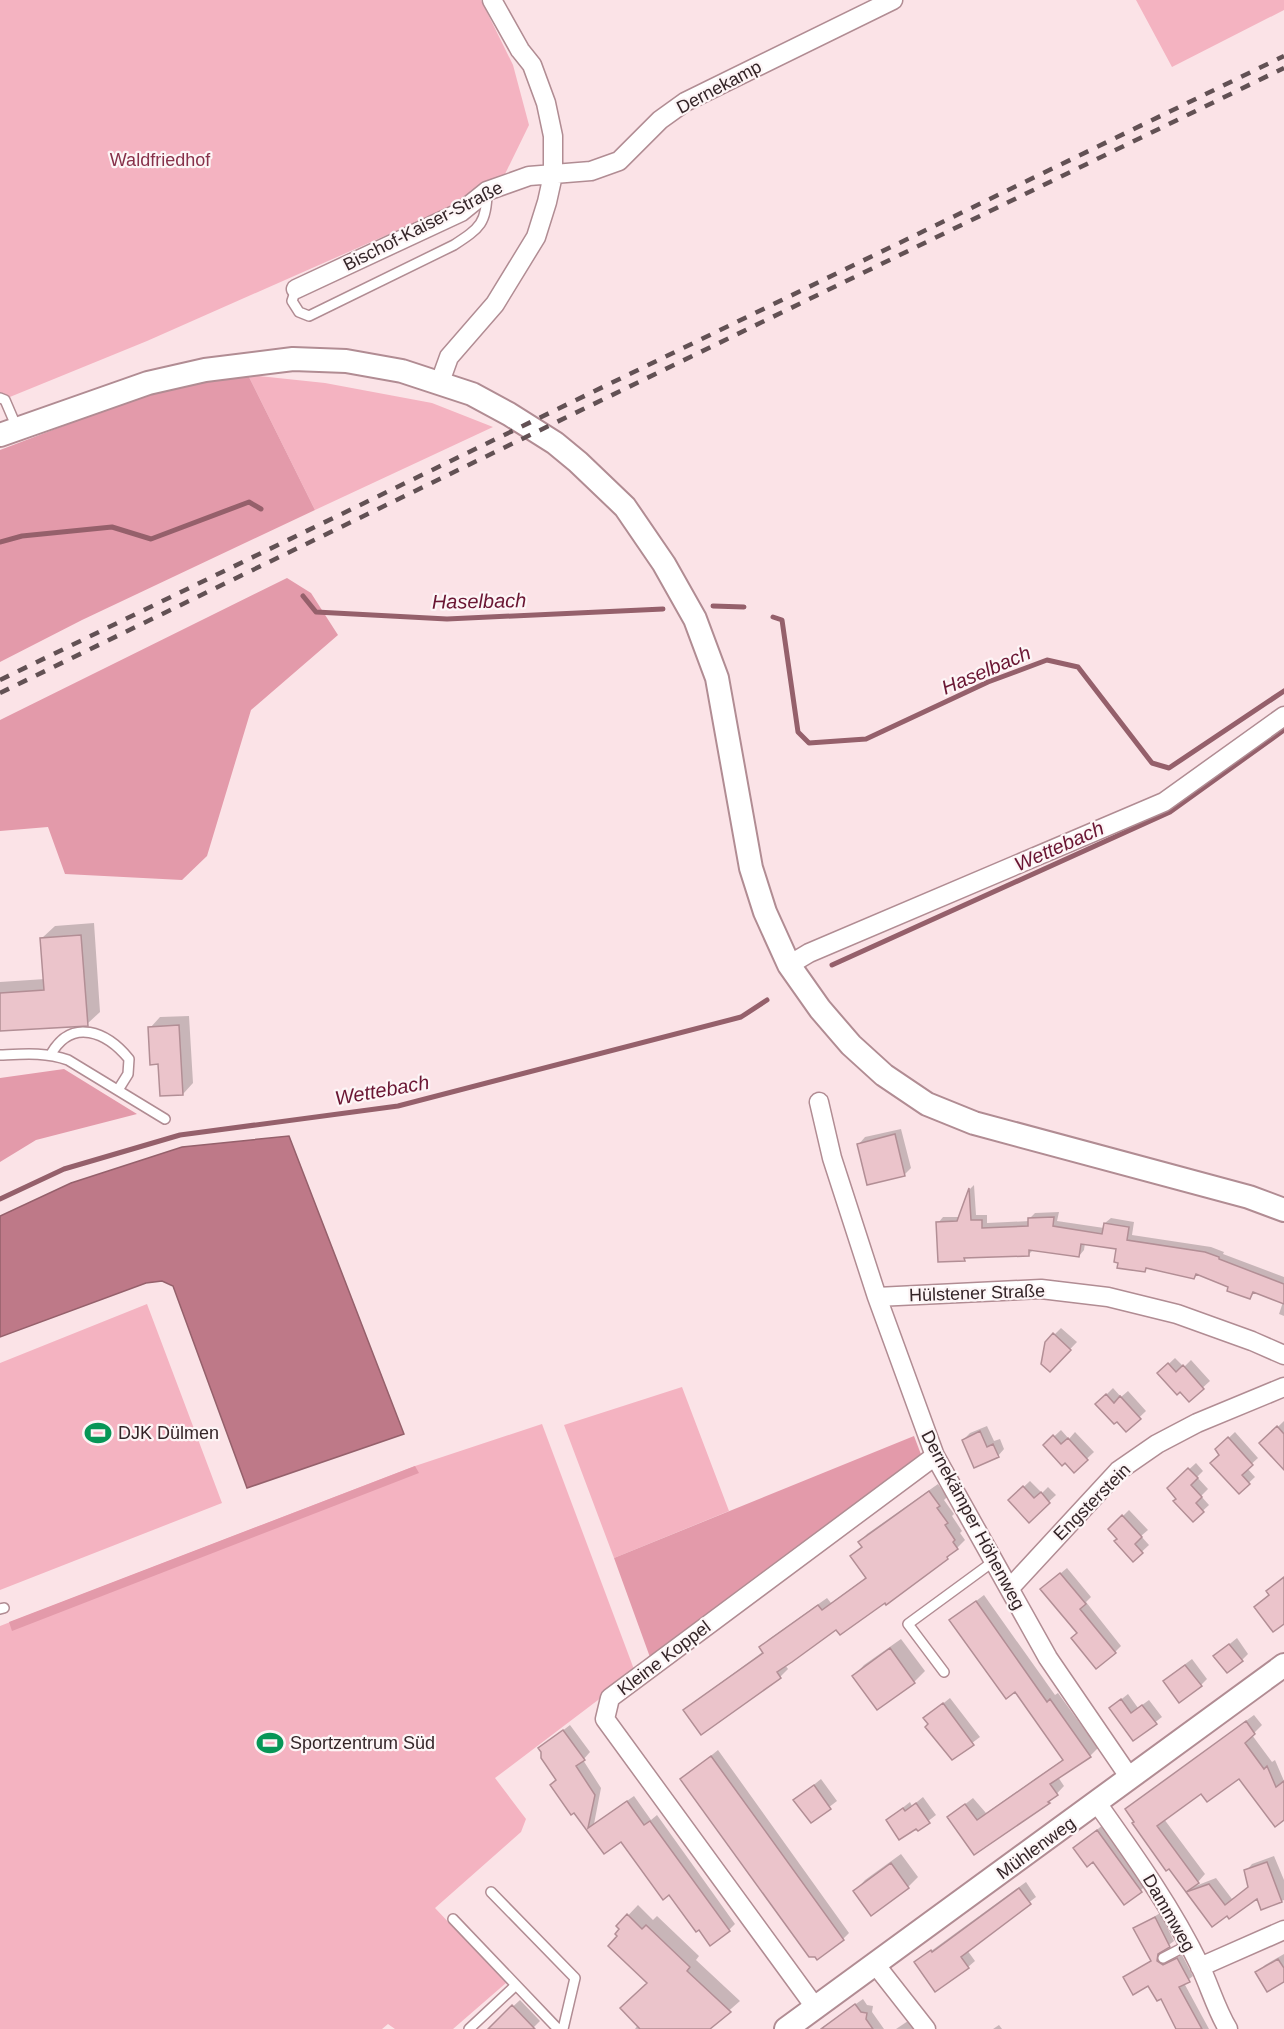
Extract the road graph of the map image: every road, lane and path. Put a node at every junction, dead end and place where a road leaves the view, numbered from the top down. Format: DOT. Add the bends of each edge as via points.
graph roads {
  1 [pos="492,0"];
  2 [pos="892,0"];
  3 [pos="553,175"];
  4 [pos="488,191"];
  5 [pos="296,289"];
  6 [pos="440,382"];
  7 [pos="0,398"];
  8 [pos="9,431"];
  9 [pos="1284,716"];
  10 [pos="789,966"];
  11 [pos="51,1054"];
  12 [pos="0,1055"];
  13 [pos="118,1090"];
  14 [pos="819,1102"];
  15 [pos="165,1119"];
  16 [pos="1284,1210"];
  17 [pos="877,1297"];
  18 [pos="1284,1355"];
  19 [pos="1284,1387"];
  20 [pos="935,1456"];
  21 [pos="994,1561"];
  22 [pos="1010,1588"];
  23 [pos="1284,1665"];
  24 [pos="944,1672"];
  25 [pos="1130,1779"];
  26 [pos="1097,1803"];
  27 [pos="491,1892"];
  28 [pos="453,1919"];
  29 [pos="1282,1934"];
  30 [pos="1188,1945"];
  31 [pos="1162,1958"];
  32 [pos="875,1964"];
  33 [pos="1200,1967"];
  34 [pos="516,1984"];
  35 [pos="815,2007"];
  36 [pos="469,2029"];
  37 [pos="558,2029"];
  38 [pos="563,2029"];
  39 [pos="786,2029"];
  40 [pos="926,2029"];
  41 [pos="1228,2029"];
  1 -- 3 [label="street" via="532,65 546,103 553,136"];
  2 -- 3 [label="street, Dernekamp" via="685,102 660,120 619,161 591,171"];
  3 -- 4 [label="street, Bischof-Kaiser-Straße" via="529,176"];
  3 -- 6 [label="street" via="536,237 495,304 449,357"];
  4 -- 5 [label="street, Bischof-Kaiser-Straße" via="461,212"];
  4 -- 5 [label="lane" via="485,217 475,231 454,245 309,316 298,312 292,301"];
  6 -- 8 [label="street" via="346,361 293,359 205,370 148,383"];
  6 -- 10 [label="street" via="509,414 563,449 625,507 664,564 695,619 717,678 751,868"];
  7 -- 8 [label="lane" via="4,399"];
  9 -- 10 [label="street" via="1164,802 809,953"];
  10 -- 16 [label="street" via="851,1045 884,1075 927,1104 974,1123 1249,1197"];
  11 -- 12 [label="lane"];
  11 -- 13 [label="lane"];
  11 -- 13 [label="lane" via="62,1039 76,1033 91,1032 105,1037 129,1059 128,1074"];
  13 -- 15 [label="lane"];
  14 -- 17 [label="street, Dernekämper Höhenweg" via="832,1158"];
  17 -- 18 [label="street, Hülstener Straße" via="1041,1289 1108,1297 1177,1314"];
  17 -- 20 [label="street, Dernekämper Höhenweg"];
  19 -- 22 [label="street, Engsterstein" via="1197,1423 1147,1450 1118,1472"];
  20 -- 21 [label="street, Dernekämper Höhenweg"];
  20 -- 35 [label="street, Kleine Koppel" via="610,1698 605,1719"];
  21 -- 22 [label="street, Dernekämper Höhenweg"];
  21 -- 24 [label="lane" via="908,1624"];
  22 -- 25 [label="street, Dernekämper Höhenweg" via="1048,1658"];
  23 -- 25 [label="street, Mühlenweg"];
  25 -- 26 [label="street, Mühlenweg"];
  26 -- 30 [label="street, Dammweg" via="1150,1878"];
  26 -- 32 [label="street, Mühlenweg"];
  27 -- 38 [label="lane" via="575,1978"];
  28 -- 34 [label="lane"];
  29 -- 33 [label="street"];
  30 -- 31 [label="lane"];
  30 -- 33 [label="street, Dammweg"];
  32 -- 35 [label="street, Mühlenweg"];
  32 -- 40 [label="street"];
  33 -- 41 [label="street, Dammweg"];
  34 -- 36 [label="lane"];
  34 -- 37 [label="lane"];
  35 -- 39 [label="street, Mühlenweg"];
}
